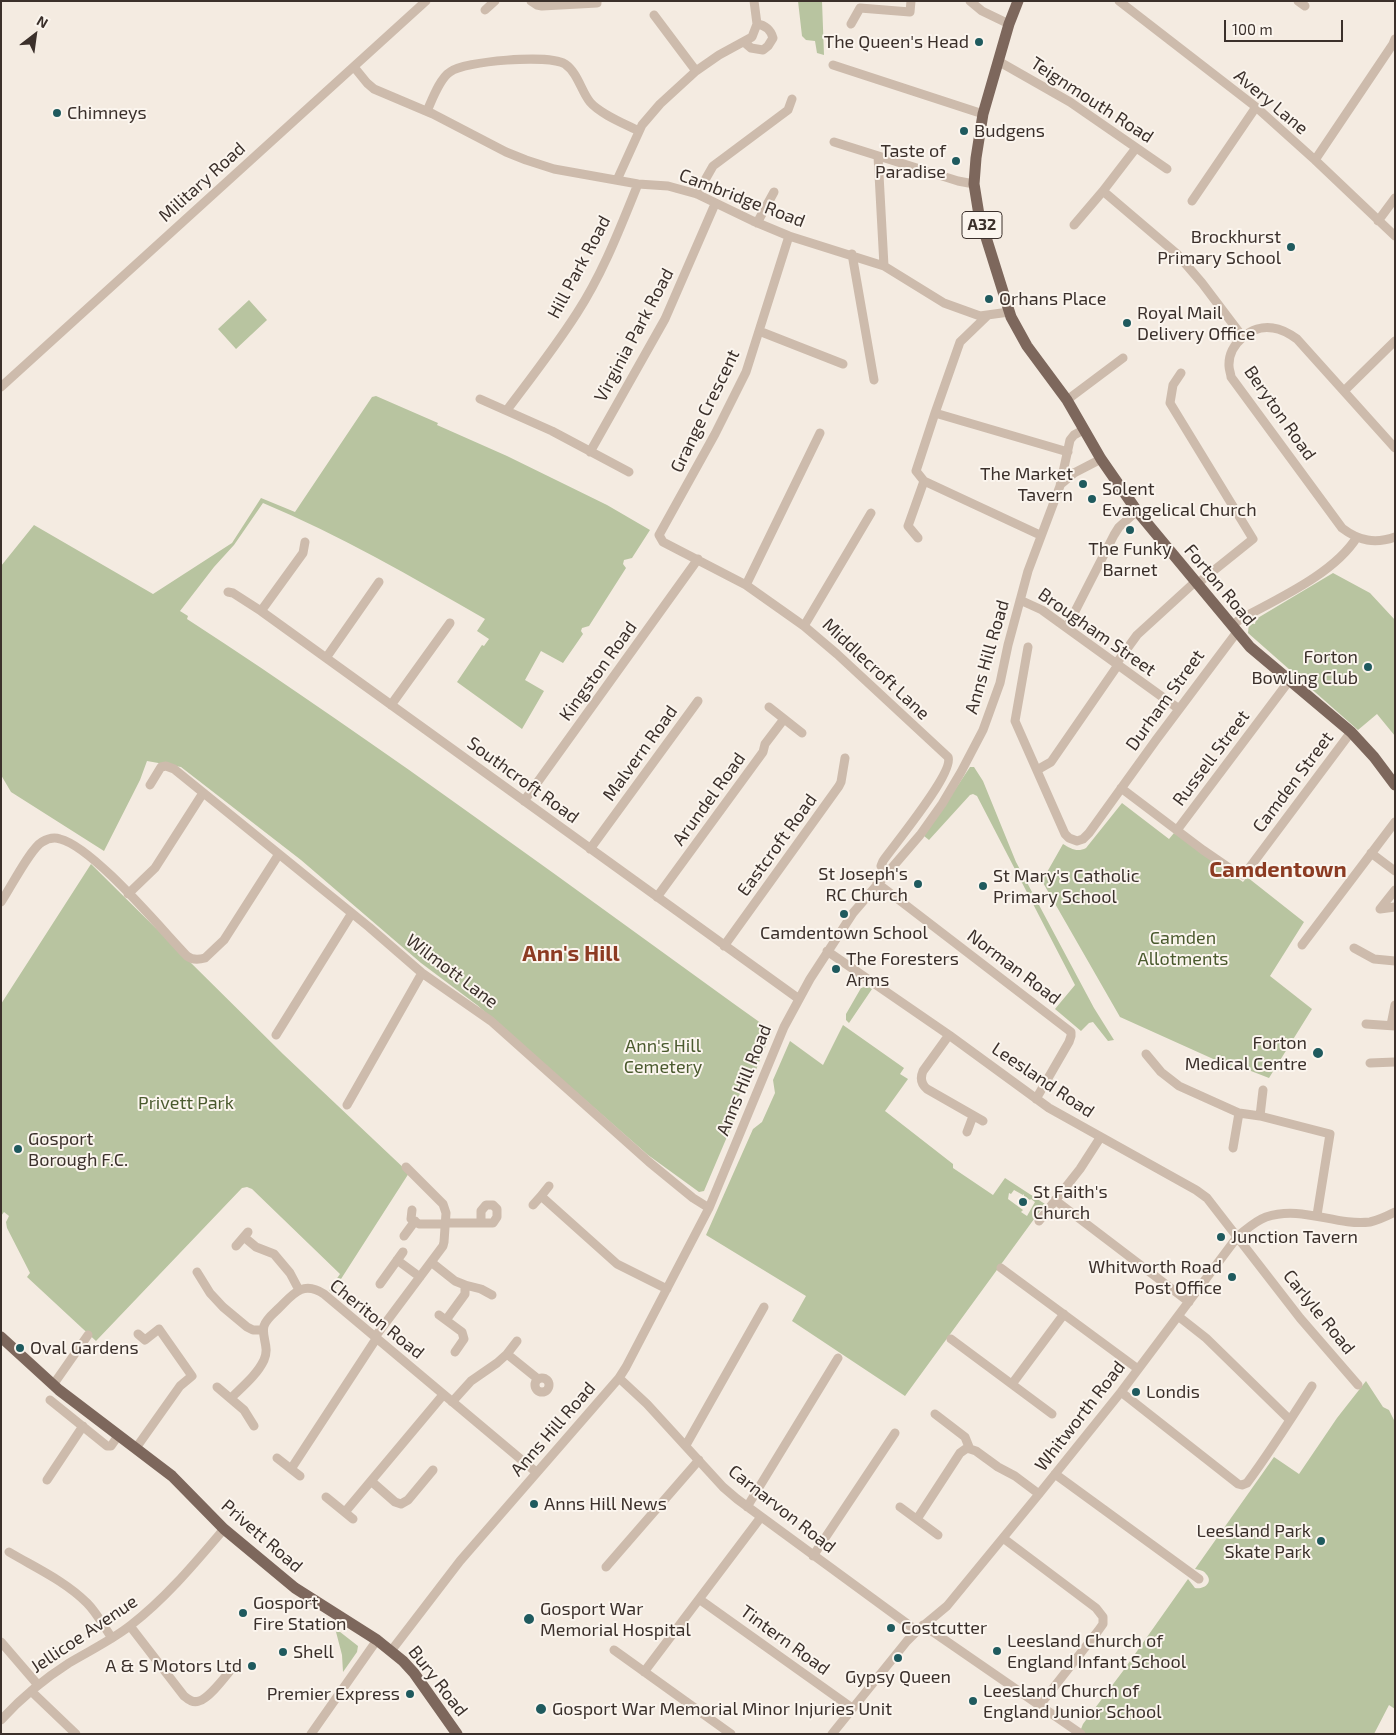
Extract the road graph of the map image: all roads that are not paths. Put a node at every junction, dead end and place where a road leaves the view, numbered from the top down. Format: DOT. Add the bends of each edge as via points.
graph roads {
  1 [pos="426,1"];
  2 [pos="495,1"];
  3 [pos="530,1"];
  4 [pos="754,1"];
  5 [pos="911,1"];
  6 [pos="970,1"];
  7 [pos="1018,1"];
  8 [pos="1119,1"];
  9 [pos="597,5"];
  10 [pos="888,6"];
  11 [pos="485,10"];
  12 [pos="654,15"];
  13 [pos="757,24"];
  14 [pos="851,24"];
  15 [pos="1009,24"];
  16 [pos="1395,39"];
  17 [pos="744,42"];
  18 [pos="998,61"];
  19 [pos="833,64"];
  20 [pos="354,67"];
  21 [pos="696,71"];
  22 [pos="792,99"];
  23 [pos="1256,107"];
  24 [pos="427,111"];
  25 [pos="983,114"];
  26 [pos="639,131"];
  27 [pos="834,142"];
  28 [pos="1136,148"];
  29 [pos="878,156"];
  30 [pos="1315,160"];
  31 [pos="1167,169"];
  32 [pos="617,180"];
  33 [pos="638,184"];
  34 [pos="974,184"];
  35 [pos="1103,191"];
  36 [pos="774,192"];
  37 [pos="697,194"];
  38 [pos="1395,198"];
  39 [pos="1192,201"];
  40 [pos="715,204"];
  41 [pos="1378,220"];
  42 [pos="757,223"];
  43 [pos="1074,225"];
  44 [pos="789,236"];
  45 [pos="1395,236"];
  46 [pos="852,254"];
  47 [pos="884,266"];
  48 [pos="1009,312"];
  49 [pos="988,315"];
  50 [pos="759,331"];
  51 [pos="1242,336"];
  52 [pos="1395,341"];
  53 [pos="1122,358"];
  54 [pos="843,364"];
  55 [pos="1181,373"];
  56 [pos="874,380"];
  57 [pos="1,387"];
  58 [pos="1344,391"];
  59 [pos="480,398"];
  60 [pos="1067,400"];
  61 [pos="508,410"];
  62 [pos="935,413"];
  63 [pos="1083,430"];
  64 [pos="820,433"];
  65 [pos="1395,448"];
  66 [pos="590,452"];
  67 [pos="1068,452"];
  68 [pos="1101,459"];
  69 [pos="629,472"];
  70 [pos="924,481"];
  71 [pos="1060,486"];
  72 [pos="1137,511"];
  73 [pos="871,513"];
  74 [pos="1040,536"];
  75 [pos="1357,537"];
  76 [pos="660,538"];
  77 [pos="918,538"];
  78 [pos="1395,538"];
  79 [pos="305,542"];
  80 [pos="698,560"];
  81 [pos="379,582"];
  82 [pos="1196,583"];
  83 [pos="746,585"];
  84 [pos="228,592"];
  85 [pos="1020,600"];
  86 [pos="260,611"];
  87 [pos="450,623"];
  88 [pos="804,626"];
  89 [pos="1067,627"];
  90 [pos="1234,629"];
  91 [pos="1028,647"];
  92 [pos="326,658"];
  93 [pos="1117,665"];
  94 [pos="1288,681"];
  95 [pos="698,701"];
  96 [pos="391,705"];
  97 [pos="769,707"];
  98 [pos="1179,709"];
  99 [pos="784,719"];
  100 [pos="1351,732"];
  101 [pos="802,733"];
  102 [pos="845,758"];
  103 [pos="1037,770"];
  104 [pos="150,785"];
  105 [pos="1395,785"];
  106 [pos="1122,788"];
  107 [pos="203,793"];
  108 [pos="524,801"];
  109 [pos="1395,822"];
  110 [pos="1177,830"];
  111 [pos="590,849"];
  112 [pos="1371,853"];
  113 [pos="279,854"];
  114 [pos="1395,871"];
  115 [pos="886,873"];
  116 [pos="877,883"];
  117 [pos="1395,890"];
  118 [pos="128,894"];
  119 [pos="657,897"];
  120 [pos="1,902"];
  121 [pos="1395,907"];
  122 [pos="352,913"];
  123 [pos="1302,945"];
  124 [pos="724,946"];
  125 [pos="1354,948"];
  126 [pos="827,951"];
  127 [pos="1395,961"];
  128 [pos="422,973"];
  129 [pos="799,999"];
  130 [pos="1395,1005"];
  131 [pos="1366,1024"];
  132 [pos="1393,1026"];
  133 [pos="276,1035"];
  134 [pos="949,1035"];
  135 [pos="1146,1054"];
  136 [pos="1395,1062"];
  137 [pos="1370,1063"];
  138 [pos="1263,1090"];
  139 [pos="1036,1099"];
  140 [pos="347,1105"];
  141 [pos="1239,1113"];
  142 [pos="973,1116"];
  143 [pos="1260,1116"];
  144 [pos="983,1121"];
  145 [pos="967,1132"];
  146 [pos="1100,1138"];
  147 [pos="1233,1148"];
  148 [pos="406,1167"];
  149 [pos="549,1186"];
  150 [pos="541,1196"];
  151 [pos="1055,1200"];
  152 [pos="533,1205"];
  153 [pos="709,1208"];
  154 [pos="412,1210"];
  155 [pos="1395,1212"];
  156 [pos="1317,1215"];
  157 [pos="415,1221"];
  158 [pos="1039,1221"];
  159 [pos="446,1223"];
  160 [pos="482,1223"];
  161 [pos="404,1236"];
  162 [pos="1238,1236"];
  163 [pos="236,1246"];
  164 [pos="432,1262"];
  165 [pos="1001,1268"];
  166 [pos="197,1272"];
  167 [pos="420,1277"];
  168 [pos="380,1284"];
  169 [pos="465,1285"];
  170 [pos="668,1289"];
  171 [pos="299,1290"];
  172 [pos="492,1295"];
  173 [pos="1188,1302"];
  174 [pos="764,1307"];
  175 [pos="1064,1314"];
  176 [pos="1178,1316"];
  177 [pos="263,1330"];
  178 [pos="138,1334"];
  179 [pos="88,1335"];
  180 [pos="1,1337"];
  181 [pos="375,1338"];
  182 [pos="951,1339"];
  183 [pos="517,1342"];
  184 [pos="455,1352"];
  185 [pos="507,1354"];
  186 [pos="838,1358"];
  187 [pos="1138,1369"];
  188 [pos="619,1378"];
  189 [pos="538,1379"];
  190 [pos="1012,1384"];
  191 [pos="53,1385"];
  192 [pos="1358,1385"];
  193 [pos="1312,1386"];
  194 [pos="217,1387"];
  195 [pos="1121,1392"];
  196 [pos="442,1395"];
  197 [pos="231,1398"];
  198 [pos="50,1400"];
  199 [pos="452,1402"];
  200 [pos="935,1414"];
  201 [pos="1052,1414"];
  202 [pos="1290,1420"];
  203 [pos="83,1426"];
  204 [pos="254,1426"];
  205 [pos="895,1433"];
  206 [pos="118,1436"];
  207 [pos="686,1445"];
  208 [pos="136,1448"];
  209 [pos="969,1448"];
  210 [pos="276,1458"];
  211 [pos="699,1460"];
  212 [pos="291,1469"];
  213 [pos="433,1470"];
  214 [pos="536,1472"];
  215 [pos="1055,1474"];
  216 [pos="300,1476"];
  217 [pos="46,1480"];
  218 [pos="371,1481"];
  219 [pos="1039,1494"];
  220 [pos="326,1497"];
  221 [pos="747,1507"];
  222 [pos="900,1507"];
  223 [pos="345,1512"];
  224 [pos="761,1517"];
  225 [pos="353,1519"];
  226 [pos="917,1519"];
  227 [pos="224,1529"];
  228 [pos="938,1535"];
  229 [pos="1003,1538"];
  230 [pos="9,1552"];
  231 [pos="813,1556"];
  232 [pos="606,1567"];
  233 [pos="1199,1580"];
  234 [pos="699,1599"];
  235 [pos="130,1626"];
  236 [pos="920,1628"];
  237 [pos="112,1638"];
  238 [pos="377,1640"];
  239 [pos="1,1642"];
  240 [pos="614,1650"];
  241 [pos="391,1651"];
  242 [pos="234,1666"];
  243 [pos="644,1672"];
  244 [pos="34,1688"];
  245 [pos="1043,1701"];
  246 [pos="852,1708"];
  247 [pos="1,1720"];
  248 [pos="76,1734"];
  249 [pos="311,1734"];
  250 [pos="457,1734"];
  251 [pos="731,1734"];
  252 [pos="832,1734"];
  253 [pos="1081,1734"];
  1 -- 20 [label="street, Military Road"];
  2 -- 11 [label="street"];
  3 -- 9 [label="street" via="542,6"];
  4 -- 13 [label="street"];
  5 -- 10 [label="street" via="910,12"];
  6 -- 15 [label="street" via="982,11"];
  7 -- 15 [label="main road, A32"];
  8 -- 23 [label="street, Avery Lane"];
  10 -- 14 [label="street" via="860,8"];
  12 -- 21 [label="street"];
  13 -- 17 [label="street" via="754,34"];
  13 -- 17 [label="street" via="770,32 771,43 760,50"];
  15 -- 18 [label="main road, A32"];
  16 -- 30 [label="street"];
  17 -- 21 [label="street"];
  18 -- 25 [label="main road, A32"];
  18 -- 28 [label="street, Teignmouth Road" via="1070,102"];
  19 -- 25 [label="street"];
  20 -- 24 [label="street, Cambridge Road" via="373,88"];
  20 -- 57 [label="street, Military Road"];
  21 -- 26 [label="street" via="660,104"];
  22 -- 37 [label="street" via="792,112 713,166"];
  23 -- 30 [label="street, Avery Lane"];
  23 -- 39 [label="street"];
  24 -- 26 [label="street" via="446,75 454,69 504,61 550,59 571,70 593,105"];
  24 -- 32 [label="street, Cambridge Road" via="526,160 554,169"];
  25 -- 34 [label="main road, A32"];
  26 -- 32 [label="street"];
  27 -- 29 [label="street"];
  28 -- 31 [label="street, Teignmouth Road"];
  28 -- 35 [label="street"];
  29 -- 34 [label="street"];
  29 -- 47 [label="street"];
  30 -- 41 [label="street, Avery Lane"];
  32 -- 33 [label="street, Cambridge Road"];
  33 -- 37 [label="street, Cambridge Road" via="668,186"];
  33 -- 61 [label="street, Hill Park Road" via="616,237 578,312"];
  34 -- 48 [label="main road, A32" via="979,215"];
  35 -- 43 [label="street"];
  35 -- 51 [label="street" via="1178,254"];
  36 -- 42 [label="street"];
  37 -- 40 [label="street, Cambridge Road"];
  38 -- 41 [label="street"];
  40 -- 42 [label="street, Cambridge Road"];
  40 -- 66 [label="street, Virginia Park Road" via="665,319"];
  41 -- 45 [label="street, Avery Lane"];
  42 -- 44 [label="street, Cambridge Road"];
  44 -- 46 [label="street, Cambridge Road"];
  44 -- 50 [label="street, Grange Crescent"];
  46 -- 47 [label="street, Cambridge Road"];
  46 -- 56 [label="street"];
  47 -- 49 [label="street, Cambridge Road" via="944,303 980,316"];
  48 -- 49 [label="street, Cambridge Road"];
  48 -- 60 [label="main road, A32" via="1027,346"];
  49 -- 62 [label="street" via="960,342"];
  50 -- 54 [label="street"];
  50 -- 76 [label="street, Grange Crescent" via="742,380 693,476 660,531"];
  51 -- 58 [label="street" via="1258,328 1282,330 1297,339"];
  51 -- 75 [label="street, Beryton Road" via="1229,364 1231,377 1342,528"];
  52 -- 58 [label="street"];
  53 -- 60 [label="street"];
  55 -- 82 [label="street" via="1173,385 1170,403 1253,539"];
  58 -- 65 [label="street"];
  59 -- 61 [label="street"];
  60 -- 63 [label="main road, A32"];
  61 -- 66 [label="street"];
  62 -- 67 [label="street"];
  62 -- 70 [label="street" via="916,471"];
  63 -- 67 [label="street, Anns Hill Road" via="1072,437"];
  63 -- 68 [label="main road, Forton Road / A32"];
  64 -- 83 [label="street"];
  66 -- 69 [label="street"];
  67 -- 71 [label="street, Anns Hill Road"];
  68 -- 71 [label="street, Anns Hill Road" via="1074,473"];
  68 -- 72 [label="main road, Forton Road / A32"];
  70 -- 74 [label="street"];
  70 -- 77 [label="street" via="908,526"];
  71 -- 74 [label="street, Anns Hill Road"];
  72 -- 82 [label="main road, Forton Road / A32"];
  72 -- 89 [label="street" via="1114,535"];
  73 -- 88 [label="street"];
  74 -- 85 [label="street, Anns Hill Road"];
  75 -- 78 [label="street, Beryton Road" via="1375,542"];
  75 -- 90 [label="street, Durham Street" via="1342,557 1322,573 1239,620"];
  76 -- 80 [label="street, Middlecroft Lane"];
  79 -- 86 [label="street" via="303,554"];
  80 -- 83 [label="street, Middlecroft Lane"];
  80 -- 108 [label="street, Kingston Road"];
  81 -- 92 [label="street"];
  82 -- 90 [label="main road, Forton Road / A32"];
  82 -- 93 [label="street" via="1137,635"];
  83 -- 88 [label="street, Middlecroft Lane"];
  84 -- 86 [label="street, Southcroft Road"];
  85 -- 89 [label="street, Brougham Street"];
  85 -- 115 [label="street, Anns Hill Road" via="1000,683 983,730 942,804"];
  86 -- 92 [label="street, Southcroft Road"];
  87 -- 96 [label="street"];
  88 -- 115 [label="street, Middlecroft Lane" via="949,759 920,812 883,861"];
  89 -- 93 [label="street, Brougham Street"];
  90 -- 94 [label="main road, Forton Road / A32"];
  90 -- 98 [label="street, Durham Street"];
  91 -- 103 [label="street, Durham Street" via="1015,720"];
  92 -- 96 [label="street, Southcroft Road"];
  93 -- 98 [label="street, Brougham Street"];
  93 -- 103 [label="street" via="1051,762"];
  94 -- 100 [label="main road, Forton Road / A32"];
  94 -- 110 [label="street, Russell Street"];
  95 -- 111 [label="street, Malvern Road"];
  96 -- 108 [label="street, Southcroft Road"];
  97 -- 99 [label="street"];
  98 -- 106 [label="street, Durham Street"];
  99 -- 101 [label="street"];
  99 -- 119 [label="street, Arundel Road"];
  100 -- 105 [label="main road, Forton Road / A32"];
  100 -- 110 [label="street, Camden Street" via="1243,875"];
  102 -- 124 [label="street, Eastcroft Road" via="839,786"];
  103 -- 106 [label="street, Durham Street" via="1065,834 1077,841 1084,839"];
  104 -- 107 [label="street, Wilmott Lane" via="160,769 166,766"];
  106 -- 110 [label="street"];
  107 -- 113 [label="street, Wilmott Lane"];
  107 -- 118 [label="street" via="155,868"];
  108 -- 111 [label="street, Southcroft Road"];
  109 -- 112 [label="street"];
  111 -- 119 [label="street, Southcroft Road"];
  112 -- 114 [label="street"];
  112 -- 123 [label="street"];
  113 -- 118 [label="street" via="224,940 201,960 186,956"];
  113 -- 122 [label="street, Wilmott Lane"];
  115 -- 116 [label="street, Anns Hill Road"];
  116 -- 126 [label="street, Anns Hill Road"];
  116 -- 139 [label="street, Norman Road" via="1070,1032 1069,1042"];
  117 -- 121 [label="street" via="1380,909"];
  118 -- 120 [label="street" via="98,864 75,846 58,838 39,844"];
  119 -- 124 [label="street, Southcroft Road"];
  122 -- 128 [label="street, Wilmott Lane"];
  122 -- 133 [label="street"];
  124 -- 129 [label="street, Southcroft Road"];
  125 -- 127 [label="street" via="1374,958"];
  126 -- 129 [label="street, Anns Hill Road"];
  126 -- 134 [label="street, Leesland Road"];
  128 -- 140 [label="street"];
  128 -- 153 [label="street, Wilmott Lane" via="491,1021 649,1162"];
  129 -- 153 [label="street, Anns Hill Road"];
  130 -- 132 [label="street"];
  131 -- 132 [label="street"];
  134 -- 139 [label="street, Leesland Road"];
  134 -- 142 [label="street" via="923,1071 922,1082 927,1089"];
  135 -- 141 [label="street" via="1179,1086"];
  136 -- 137 [label="street"];
  138 -- 143 [label="street"];
  139 -- 146 [label="street, Leesland Road"];
  141 -- 143 [label="street"];
  141 -- 147 [label="street"];
  142 -- 144 [label="street"];
  142 -- 145 [label="street"];
  143 -- 156 [label="street" via="1330,1134"];
  146 -- 151 [label="street"];
  146 -- 162 [label="street, Leesland Road" via="1196,1190 1207,1198"];
  148 -- 159 [label="street" via="443,1204"];
  149 -- 150 [label="street"];
  150 -- 152 [label="street"];
  150 -- 170 [label="street" via="617,1264"];
  151 -- 158 [label="street"];
  151 -- 173 [label="street"];
  153 -- 170 [label="street, Anns Hill Road"];
  154 -- 157 [label="street" via="411,1219"];
  155 -- 156 [label="street, Whitworth Road" via="1363,1222"];
  156 -- 162 [label="street, Whitworth Road" via="1268,1216"];
  157 -- 159 [label="street" via="419,1224"];
  157 -- 161 [label="street"];
  159 -- 160 [label="street"];
  159 -- 164 [label="street" via="443,1246"];
  162 -- 173 [label="street, Whitworth Road"];
  162 -- 192 [label="street, Carlyle Road" via="1300,1318"];
  163 -- 171 [label="street" via="246,1235 256,1247 274,1254"];
  164 -- 167 [label="street"];
  164 -- 169 [label="street"];
  165 -- 175 [label="street"];
  166 -- 177 [label="street" via="210,1293 224,1307 247,1327"];
  167 -- 168 [label="street" via="400,1256"];
  167 -- 181 [label="street"];
  169 -- 172 [label="street"];
  169 -- 184 [label="street" via="465,1294 442,1318 462,1332 464,1339"];
  170 -- 188 [label="street, Anns Hill Road"];
  171 -- 177 [label="street" via="267,1320"];
  171 -- 181 [label="street, Cheriton Road" via="312,1288 319,1291"];
  173 -- 176 [label="street, Whitworth Road"];
  174 -- 207 [label="street"];
  175 -- 187 [label="street"];
  175 -- 190 [label="street"];
  176 -- 187 [label="street, Whitworth Road"];
  176 -- 202 [label="street" via="1206,1338"];
  177 -- 197 [label="street" via="266,1350 263,1361"];
  178 -- 208 [label="street" via="145,1340 162,1326 196,1373 180,1386"];
  179 -- 191 [label="street"];
  180 -- 191 [label="main road, Privett Road"];
  181 -- 196 [label="street, Cheriton Road"];
  181 -- 212 [label="street"];
  182 -- 190 [label="street"];
  183 -- 185 [label="street"];
  185 -- 189 [label="street"];
  185 -- 199 [label="street" via="471,1381"];
  186 -- 221 [label="street"];
  187 -- 195 [label="street, Whitworth Road"];
  188 -- 207 [label="street, Carnarvon Road"];
  188 -- 214 [label="street, Anns Hill Road"];
  190 -- 201 [label="street"];
  191 -- 206 [label="main road, Privett Road"];
  193 -- 202 [label="street"];
  194 -- 197 [label="street"];
  195 -- 202 [label="street" via="1242,1485 1266,1457"];
  195 -- 215 [label="street, Whitworth Road"];
  196 -- 199 [label="street, Cheriton Road"];
  196 -- 218 [label="street"];
  197 -- 204 [label="street"];
  198 -- 203 [label="street"];
  199 -- 214 [label="street, Cheriton Road"];
  200 -- 209 [label="street" via="965,1437"];
  203 -- 206 [label="street" via="109,1447"];
  203 -- 217 [label="street"];
  205 -- 231 [label="street"];
  206 -- 208 [label="main road, Privett Road"];
  207 -- 211 [label="street, Carnarvon Road"];
  208 -- 227 [label="main road, Privett Road" via="172,1476"];
  209 -- 219 [label="street"];
  209 -- 226 [label="street" via="960,1453"];
  210 -- 212 [label="street"];
  211 -- 221 [label="street, Carnarvon Road" via="728,1492"];
  211 -- 232 [label="street"];
  212 -- 216 [label="street"];
  213 -- 218 [label="street" via="401,1504"];
  214 -- 241 [label="street, Anns Hill Road" via="460,1561"];
  215 -- 219 [label="street, Whitworth Road"];
  215 -- 233 [label="street"];
  218 -- 223 [label="street"];
  219 -- 229 [label="street, Whitworth Road"];
  220 -- 223 [label="street"];
  221 -- 224 [label="street, Carnarvon Road"];
  222 -- 226 [label="street"];
  223 -- 225 [label="street"];
  224 -- 231 [label="street, Carnarvon Road"];
  224 -- 234 [label="street"];
  226 -- 228 [label="street"];
  227 -- 235 [label="street, Jellicoe Avenue" via="150,1610"];
  227 -- 238 [label="main road, Privett Road" via="295,1588"];
  229 -- 236 [label="street, Whitworth Road" via="961,1590"];
  229 -- 245 [label="street" via="1096,1608 1103,1617 1103,1624"];
  230 -- 237 [label="street" via="75,1592 89,1605"];
  231 -- 236 [label="street, Carnarvon Road"];
  234 -- 243 [label="street"];
  234 -- 246 [label="street, Tintern Road"];
  235 -- 237 [label="street, Jellicoe Avenue"];
  235 -- 242 [label="street" via="184,1696 192,1701 203,1699"];
  236 -- 246 [label="street, Whitworth Road"];
  236 -- 253 [label="street, Carnarvon Road"];
  237 -- 244 [label="street, Jellicoe Avenue"];
  238 -- 241 [label="main road, Privett Road"];
  238 -- 249 [label="street"];
  239 -- 244 [label="street"];
  240 -- 243 [label="street"];
  241 -- 250 [label="main road, Bury Road" via="414,1674"];
  243 -- 251 [label="street"];
  244 -- 247 [label="street, Jellicoe Avenue"];
  244 -- 248 [label="street"];
  246 -- 252 [label="street, Whitworth Road"];
}
